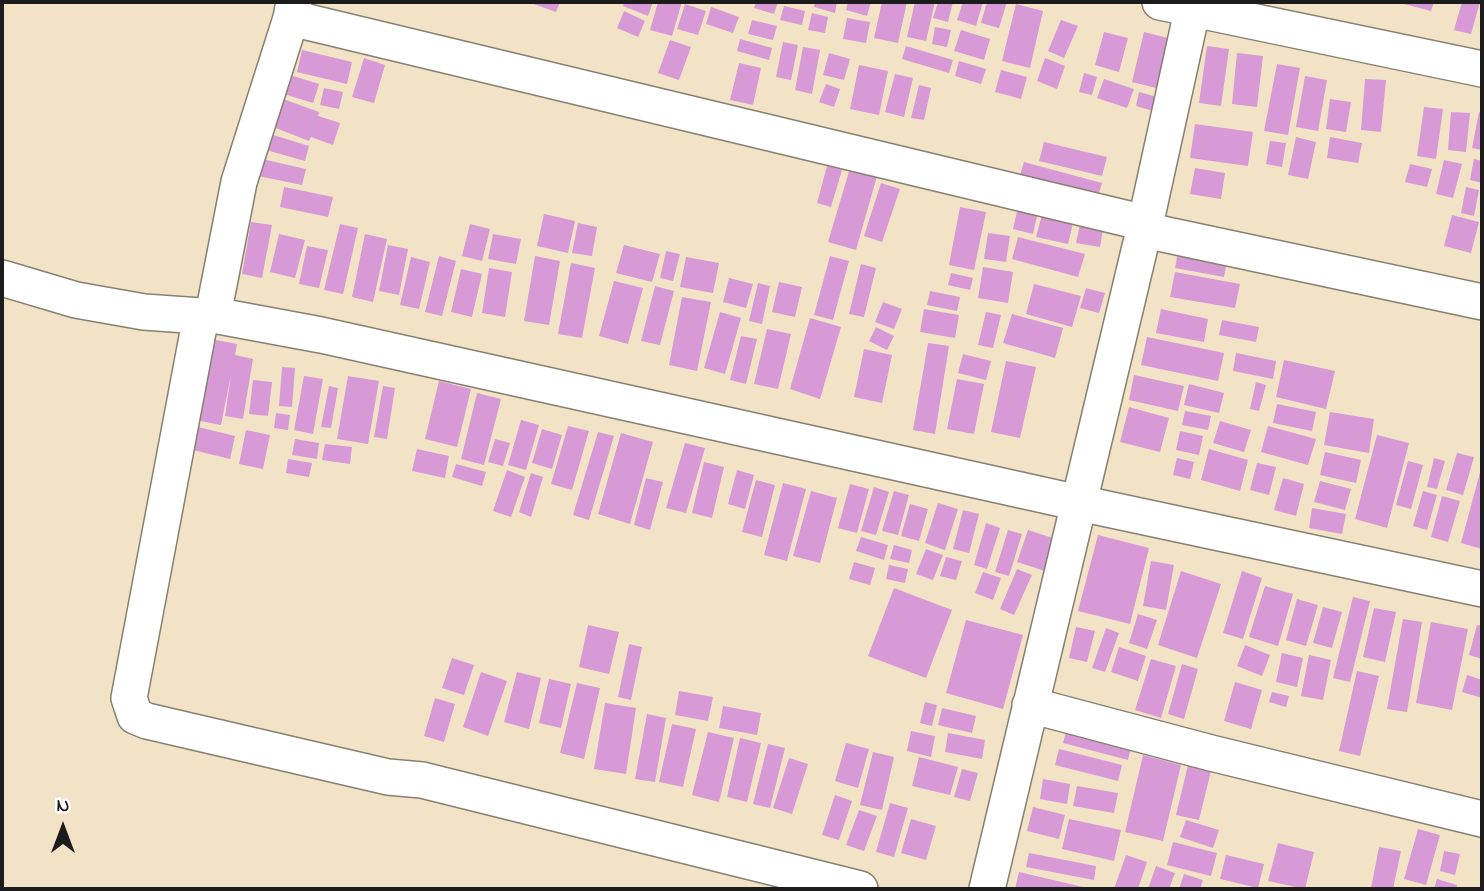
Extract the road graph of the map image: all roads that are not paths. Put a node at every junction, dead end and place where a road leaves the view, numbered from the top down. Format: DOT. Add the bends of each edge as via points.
graph roads {
  1 [pos="1182,4"];
  2 [pos="292,10"];
  3 [pos="1482,69"];
  4 [pos="1144,227"];
  5 [pos="2,278"];
  6 [pos="1482,303"];
  7 [pos="207,315"];
  8 [pos="1080,503"];
  9 [pos="1482,589"];
  10 [pos="1030,705"];
  11 [pos="1482,819"];
  12 [pos="860,889"];
  13 [pos="987,889"];
  1 -- 3 [label="street"];
  1 -- 4 [label="street"];
  2 -- 4 [label="street"];
  2 -- 7 [label="street" via="239,182"];
  4 -- 6 [label="street"];
  4 -- 8 [label="street"];
  5 -- 7 [label="street" via="76,300 144,312"];
  7 -- 8 [label="street" via="321,335"];
  7 -- 12 [label="street" via="130,698 135,716 375,774 436,783"];
  8 -- 9 [label="street"];
  8 -- 10 [label="street"];
  10 -- 11 [label="street"];
  10 -- 13 [label="street"];
}
